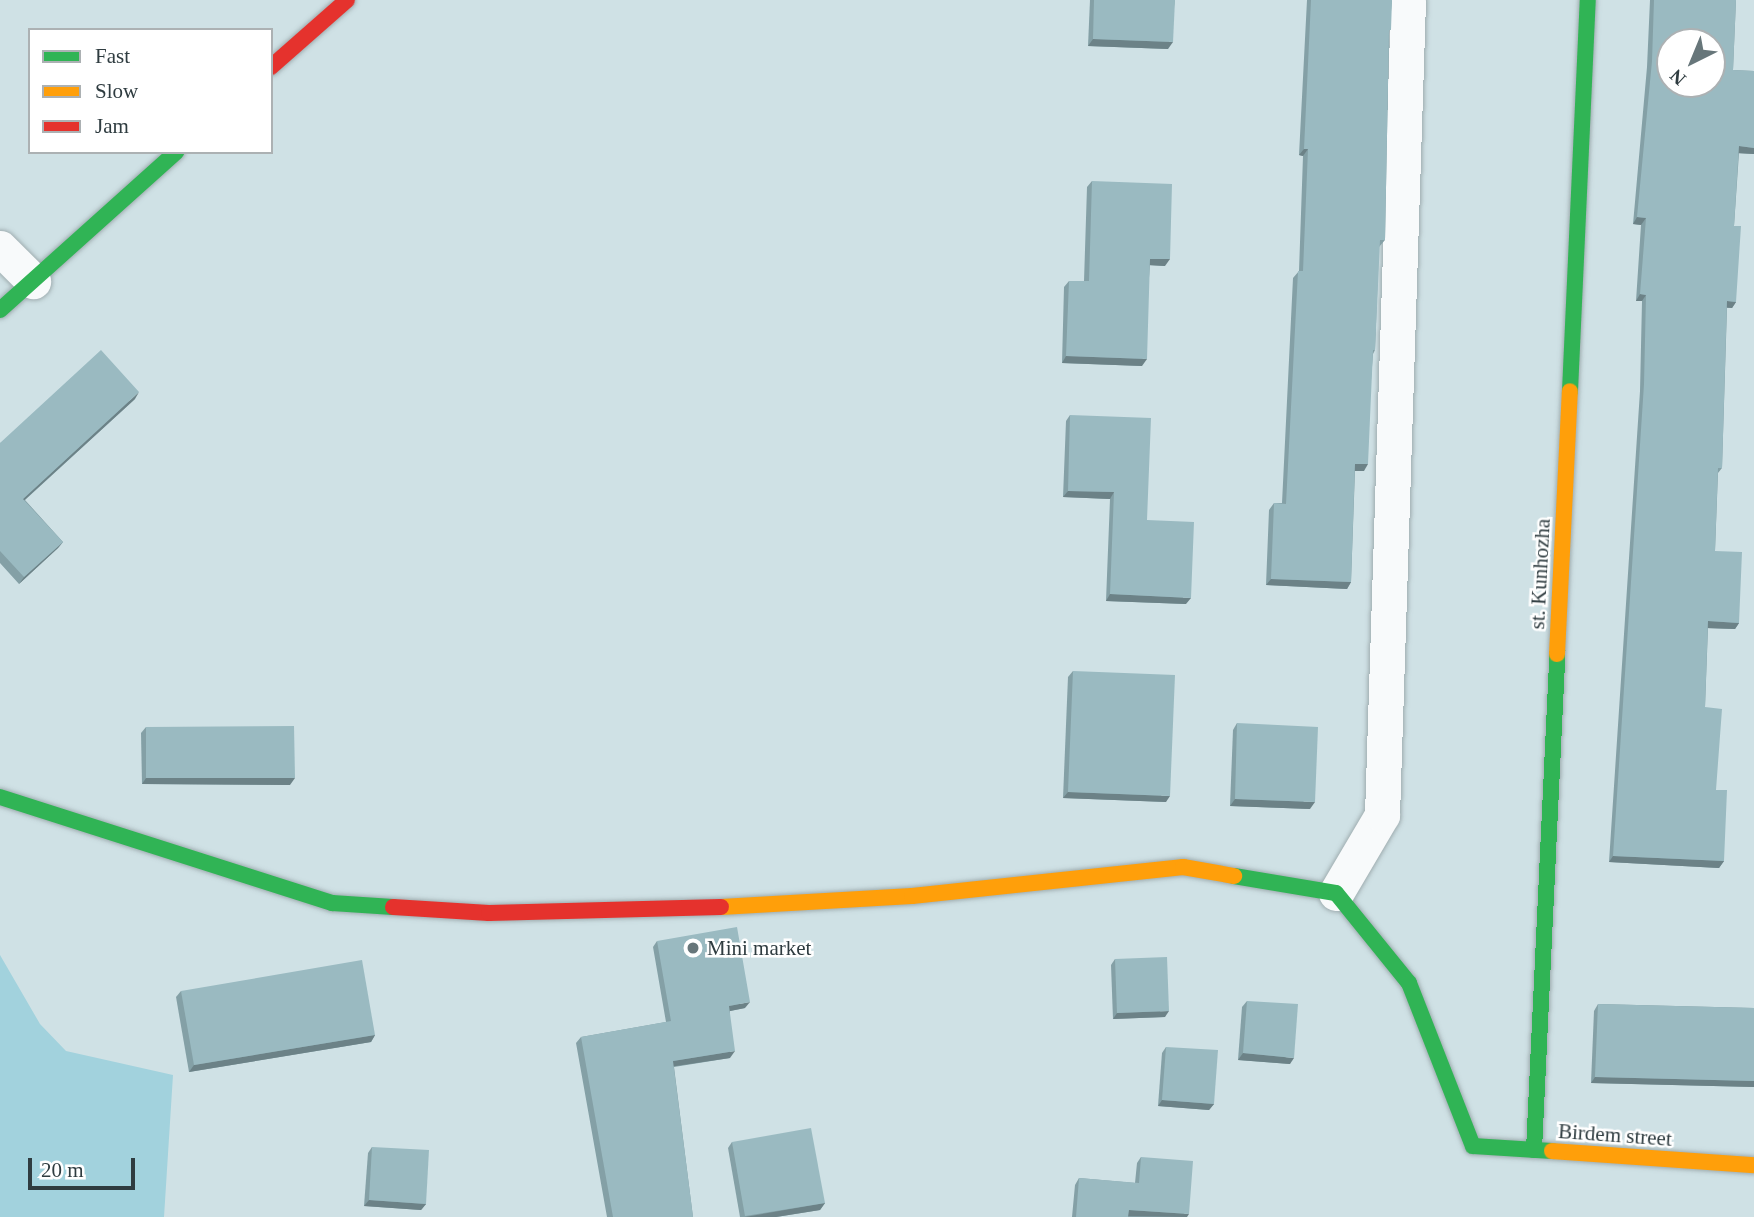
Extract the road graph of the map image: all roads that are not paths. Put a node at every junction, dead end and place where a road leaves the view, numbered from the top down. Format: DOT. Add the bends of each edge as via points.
graph roads {
  1 [pos="346,0"];
  2 [pos="1408,0"];
  3 [pos="1588,0"];
  4 [pos="273,65"];
  5 [pos="174,154"];
  6 [pos="0,248"];
  7 [pos="33,281"];
  8 [pos="0,310"];
  9 [pos="0,797"];
  10 [pos="1336,893"];
  11 [pos="1534,1150"];
  12 [pos="1754,1165"];
  1 -- 4 [label="street"];
  2 -- 10 [label="street" via="1382,815"];
  3 -- 11 [label="street, st. Kunhozha"];
  5 -- 7 [label="street"];
  6 -- 7 [label="street"];
  7 -- 8 [label="street"];
  9 -- 10 [label="street" via="332,903 489,913 746,906 912,896 1183,867"];
  10 -- 11 [label="street, Birdem street" via="1409,983 1473,1146"];
  11 -- 12 [label="street, Birdem street"];
}
